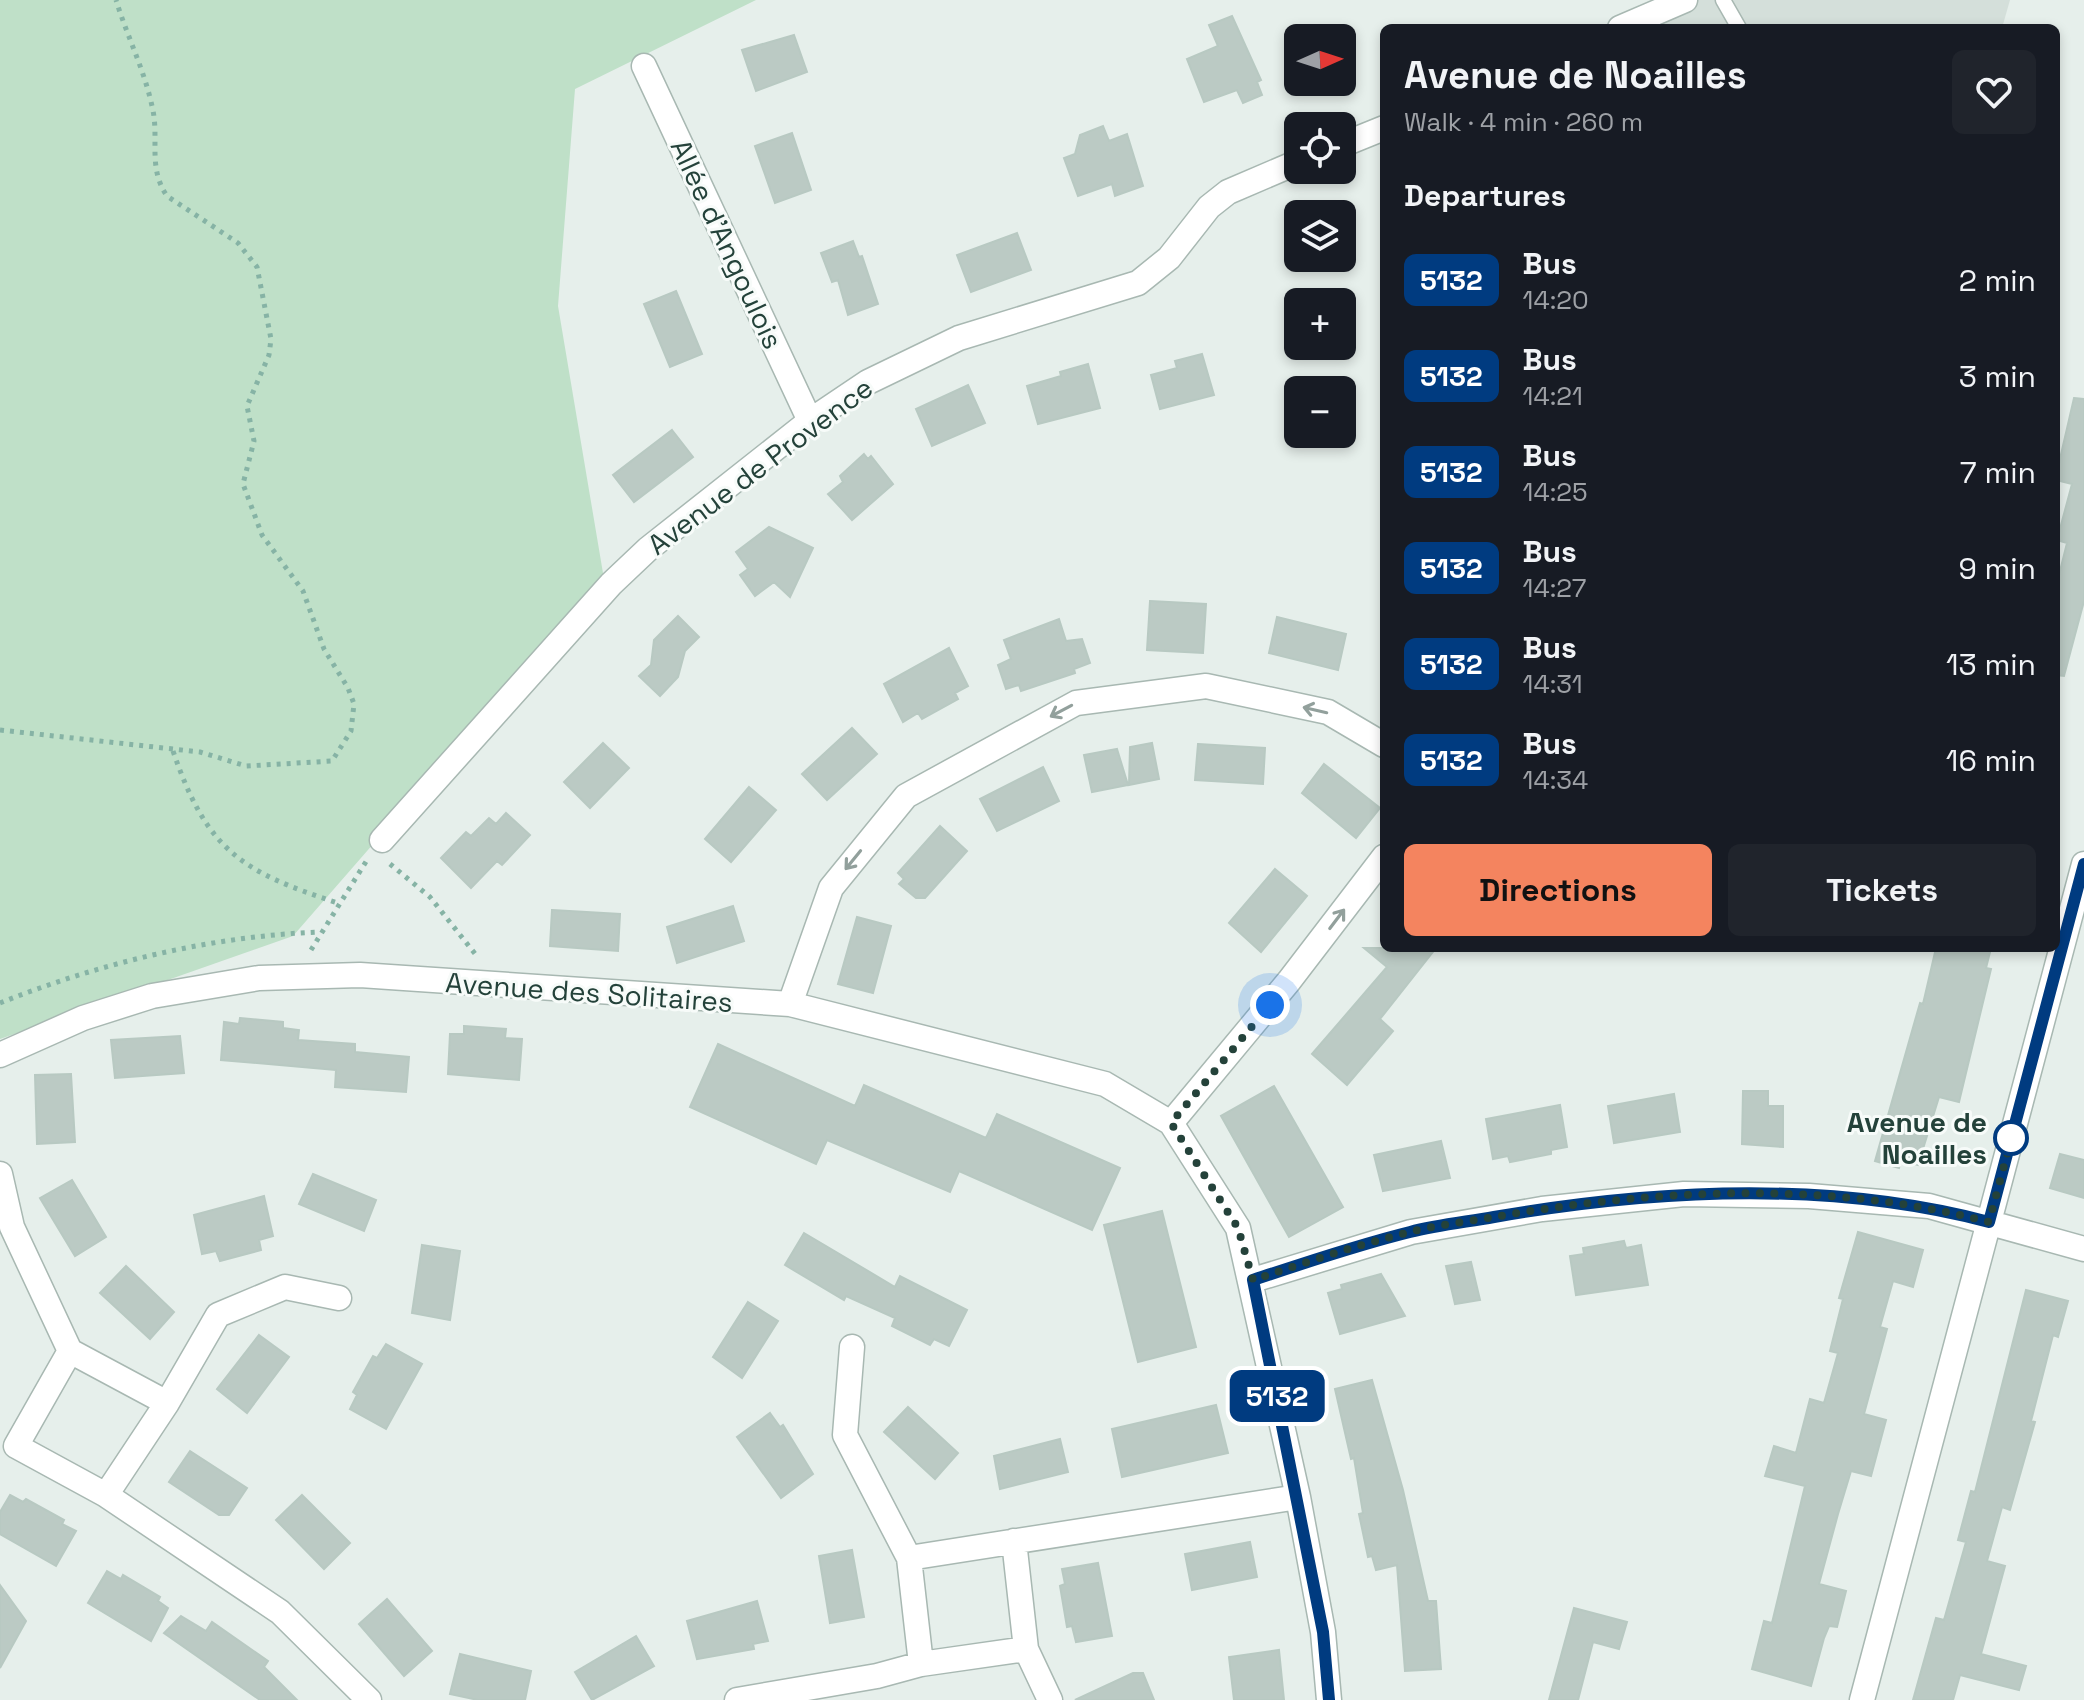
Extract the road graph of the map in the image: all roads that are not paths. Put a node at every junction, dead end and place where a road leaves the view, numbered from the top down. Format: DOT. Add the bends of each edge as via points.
graph roads {
  1 [pos="1685,0"];
  2 [pos="1723,0"];
  3 [pos="1629,24"];
  4 [pos="1737,24"];
  5 [pos="644,66"];
  6 [pos="1380,130"];
  7 [pos="1356,139"];
  8 [pos="1284,168"];
  9 [pos="810,421"];
  10 [pos="1380,743"];
  11 [pos="380,850"];
  12 [pos="1380,862"];
  13 [pos="2084,864"];
  14 [pos="790,1004"];
  15 [pos="0,1055"];
  16 [pos="1171,1123"];
  17 [pos="0,1174"];
  18 [pos="1989,1222"];
  19 [pos="2084,1249"];
  20 [pos="1253,1280"];
  21 [pos="339,1298"];
  22 [pos="852,1347"];
  23 [pos="70,1351"];
  24 [pos="167,1403"];
  25 [pos="8,1453"];
  26 [pos="106,1495"];
  27 [pos="1298,1497"];
  28 [pos="1014,1541"];
  29 [pos="909,1558"];
  30 [pos="1026,1649"];
  31 [pos="921,1664"];
  32 [pos="369,1700"];
  33 [pos="737,1700"];
  34 [pos="1050,1700"];
  35 [pos="1329,1700"];
  36 [pos="1862,1700"];
  1 -- 3 [label="street"];
  2 -- 4 [label="lane"];
  5 -- 9 [label="street, Allée d'Angoulois"];
  6 -- 7 [label="street"];
  8 -- 9 [label="street, Avenue de Provence" via="1228,192 1209,207 1169,258 1138,283 959,338 868,382"];
  9 -- 11 [label="street, Avenue de Provence" via="611,584"];
  10 -- 14 [label="street, one-way" via="1328,712 1206,686 1076,703 906,796 831,888"];
  16 -- 12 [label="street, one-way"];
  13 -- 18 [label="street"];
  14 -- 15 [label="street, Avenue des Solitaires" via="360,975 237,981 117,1006"];
  14 -- 16 [label="street, Avenue des Solitaires" via="1105,1084"];
  16 -- 20 [label="street" via="1238,1228"];
  17 -- 23 [label="street" via="12,1227"];
  18 -- 19 [label="street"];
  18 -- 20 [label="street" via="1914,1205 1684,1194 1542,1209 1411,1232"];
  18 -- 36 [label="street"];
  20 -- 27 [label="street"];
  21 -- 24 [label="street" via="285,1287 218,1315"];
  22 -- 29 [label="street" via="845,1435"];
  23 -- 24 [label="street"];
  23 -- 25 [label="street"];
  24 -- 26 [label="street"];
  25 -- 26 [label="street"];
  26 -- 32 [label="street" via="280,1612"];
  27 -- 28 [label="street"];
  27 -- 35 [label="street" via="1323,1632"];
  28 -- 29 [label="street"];
  28 -- 30 [label="street"];
  29 -- 31 [label="street"];
  30 -- 31 [label="street"];
  30 -- 34 [label="street"];
  31 -- 33 [label="street"];
}
